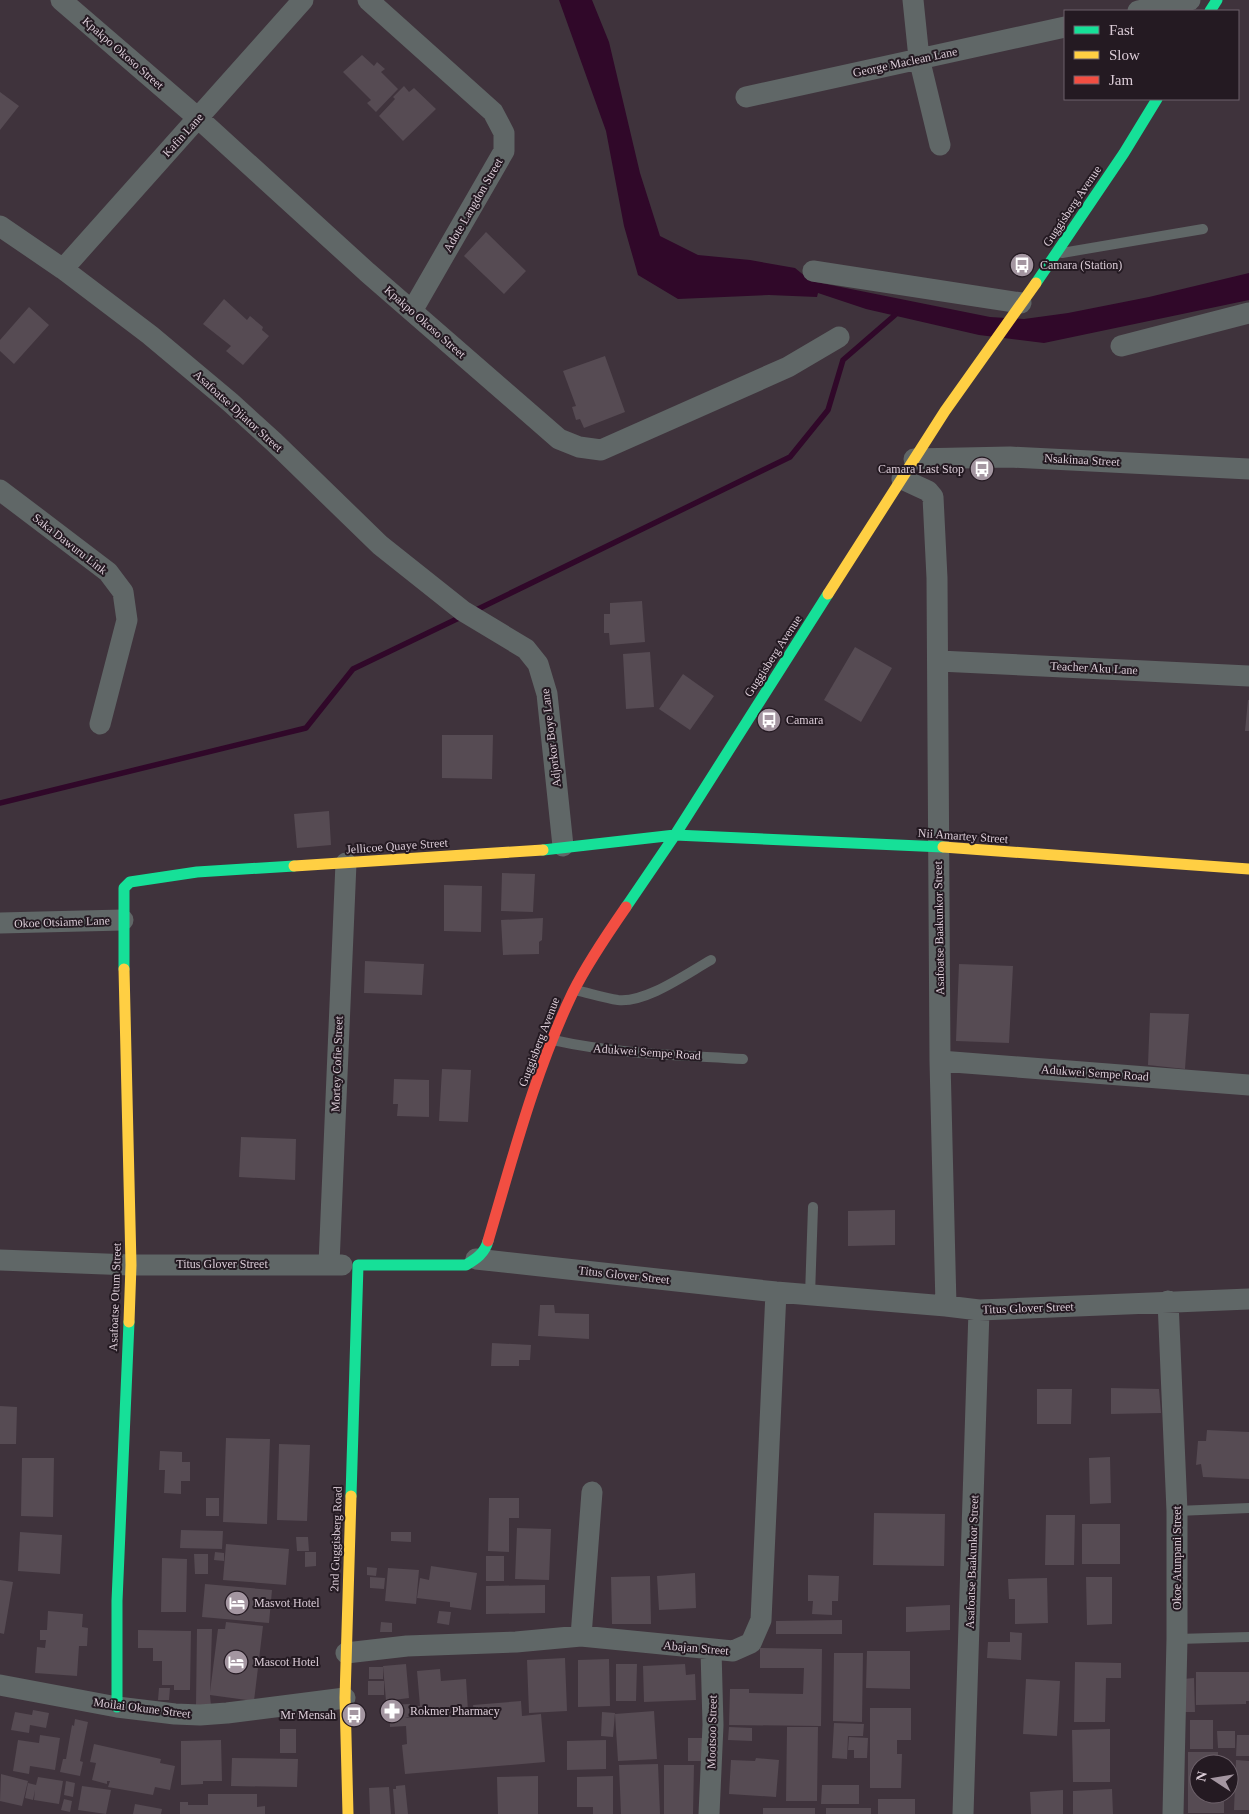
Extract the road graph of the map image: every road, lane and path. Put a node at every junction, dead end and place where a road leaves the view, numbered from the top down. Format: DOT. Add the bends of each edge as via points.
graph roads {
  1 [pos="61,0"];
  2 [pos="303,0"];
  3 [pos="368,0"];
  4 [pos="913,0"];
  5 [pos="1190,0"];
  6 [pos="1143,10"];
  7 [pos="1064,27"];
  8 [pos="919,58"];
  9 [pos="746,98"];
  10 [pos="1156,100"];
  11 [pos="198,118"];
  12 [pos="940,146"];
  13 [pos="0,226"];
  14 [pos="1203,229"];
  15 [pos="1056,254"];
  16 [pos="63,269"];
  17 [pos="813,271"];
  18 [pos="1016,310"];
  19 [pos="412,311"];
  20 [pos="1249,313"];
  21 [pos="839,337"];
  22 [pos="1121,346"];
  23 [pos="914,459"];
  24 [pos="1249,469"];
  25 [pos="902,479"];
  26 [pos="0,490"];
  27 [pos="463,611"];
  28 [pos="939,661"];
  29 [pos="1249,676"];
  30 [pos="100,724"];
  31 [pos="675,835"];
  32 [pos="562,846"];
  33 [pos="938,847"];
  34 [pos="346,863"];
  35 [pos="1249,869"];
  36 [pos="124,888"];
  37 [pos="124,920"];
  38 [pos="0,924"];
  39 [pos="711,960"];
  40 [pos="574,990"];
  41 [pos="552,1040"];
  42 [pos="743,1058"];
  43 [pos="940,1062"];
  44 [pos="1249,1085"];
  45 [pos="813,1207"];
  46 [pos="476,1259"];
  47 [pos="0,1260"];
  48 [pos="131,1264"];
  49 [pos="329,1264"];
  50 [pos="358,1265"];
  51 [pos="776,1292"];
  52 [pos="810,1295"];
  53 [pos="1249,1299"];
  54 [pos="1168,1301"];
  55 [pos="946,1306"];
  56 [pos="979,1310"];
  57 [pos="592,1492"];
  58 [pos="1249,1508"];
  59 [pos="1177,1511"];
  60 [pos="581,1636"];
  61 [pos="1249,1637"];
  62 [pos="1177,1638"];
  63 [pos="711,1650"];
  64 [pos="346,1653"];
  65 [pos="0,1685"];
  66 [pos="345,1698"];
  67 [pos="117,1707"];
  68 [pos="348,1814"];
  69 [pos="709,1814"];
  70 [pos="963,1814"];
  71 [pos="1173,1814"];
  1 -- 11 [label="street, Kpakpo Okoso Street"];
  2 -- 11 [label="street, Kafin Lane"];
  3 -- 19 [label="street, Adote Langdon Street" via="493,112 504,133 504,150"];
  4 -- 8 [label="street"];
  5 -- 6 [label="street"];
  7 -- 8 [label="street, George Maclean Lane"];
  8 -- 9 [label="street, George Maclean Lane"];
  8 -- 12 [label="street"];
  10 -- 15 [label="main road, Guggisberg Avenue"];
  11 -- 16 [label="street, Kafin Lane"];
  11 -- 19 [label="street, Kpakpo Okoso Street"];
  13 -- 16 [label="street, Asafoatse Djiator Street"];
  14 -- 15 [label="lane"];
  15 -- 18 [label="main road, Guggisberg Avenue"];
  16 -- 27 [label="street, Asafoatse Djiator Street" via="150,335 230,402 380,545"];
  17 -- 18 [label="street"];
  18 -- 23 [label="main road, Guggisberg Avenue"];
  19 -- 21 [label="street, Kpakpo Okoso Street" via="559,439 580,448 601,450 788,367"];
  20 -- 22 [label="street"];
  23 -- 24 [label="street, Nsakinaa Street" via="1010,457"];
  23 -- 25 [label="main road, Guggisberg Avenue"];
  25 -- 28 [label="street, Asafoatse Baakunkor Street" via="928,491 933,498"];
  25 -- 31 [label="main road, Guggisberg Avenue"];
  26 -- 30 [label="street, Saka Dawuru Link" via="108,572 123,592 127,620"];
  27 -- 32 [label="street, Adjorkor Boye Lane" via="526,649 538,664 548,694"];
  28 -- 29 [label="street, Teacher Aku Lane"];
  28 -- 33 [label="street, Asafoatse Baakunkor Street"];
  31 -- 32 [label="main road, Jellicoe Quaye Street"];
  31 -- 33 [label="main road, Nii Amartey Street"];
  31 -- 40 [label="main road, Guggisberg Avenue"];
  32 -- 34 [label="main road, Jellicoe Quaye Street" via="524,852"];
  33 -- 35 [label="main road, Nii Amartey Street"];
  33 -- 43 [label="street, Asafoatse Baakunkor Street"];
  34 -- 36 [label="main road, Jellicoe Quaye Street" via="197,872 130,882"];
  34 -- 49 [label="street, Mortey Cofie Street"];
  36 -- 37 [label="main road, Asafoatse Otum Street"];
  37 -- 38 [label="street, Okoe Otsiame Lane"];
  37 -- 48 [label="main road, Asafoatse Otum Street"];
  39 -- 40 [label="lane" via="647,995 632,999 618,1000"];
  40 -- 41 [label="main road, Guggisberg Avenue"];
  41 -- 42 [label="lane, Adukwei Sempe Road" via="612,1051"];
  41 -- 46 [label="main road, Guggisberg Avenue" via="486,1248"];
  43 -- 44 [label="street, Adukwei Sempe Road"];
  43 -- 55 [label="street, Asafoatse Baakunkor Street"];
  45 -- 52 [label="lane"];
  46 -- 50 [label="main road, Titus Glover Street" via="466,1265"];
  46 -- 51 [label="street, Titus Glover Street"];
  47 -- 48 [label="street, Titus Glover Street"];
  48 -- 49 [label="street, Titus Glover Street"];
  48 -- 67 [label="main road, Asafoatse Otum Street" via="117,1601"];
  49 -- 50 [label="street, Titus Glover Street"];
  50 -- 64 [label="main road, 2nd Guggisberg Road"];
  51 -- 52 [label="street, Titus Glover Street"];
  51 -- 63 [label="street, Abajan Street" via="761,1620 751,1643 733,1651"];
  52 -- 55 [label="street, Titus Glover Street"];
  53 -- 54 [label="street, Titus Glover Street"];
  54 -- 56 [label="street, Titus Glover Street"];
  54 -- 59 [label="street, Okoe Atunpani Street"];
  55 -- 56 [label="street, Titus Glover Street"];
  56 -- 70 [label="street, Asafoatse Baakunkor Street"];
  57 -- 60 [label="street"];
  58 -- 59 [label="lane"];
  59 -- 62 [label="street, Okoe Atunpani Street"];
  60 -- 63 [label="street, Abajan Street"];
  60 -- 64 [label="street, Abajan Street" via="408,1646"];
  61 -- 62 [label="lane"];
  62 -- 71 [label="street, Okoe Atunpani Street"];
  63 -- 69 [label="street, Mootsoo Street" via="713,1725"];
  64 -- 66 [label="main road, 2nd Guggisberg Road"];
  65 -- 67 [label="street, Moilai Okune Street"];
  66 -- 67 [label="street, Moilai Okune Street" via="200,1715"];
  66 -- 68 [label="main road, 2nd Guggisberg Road"];
}
